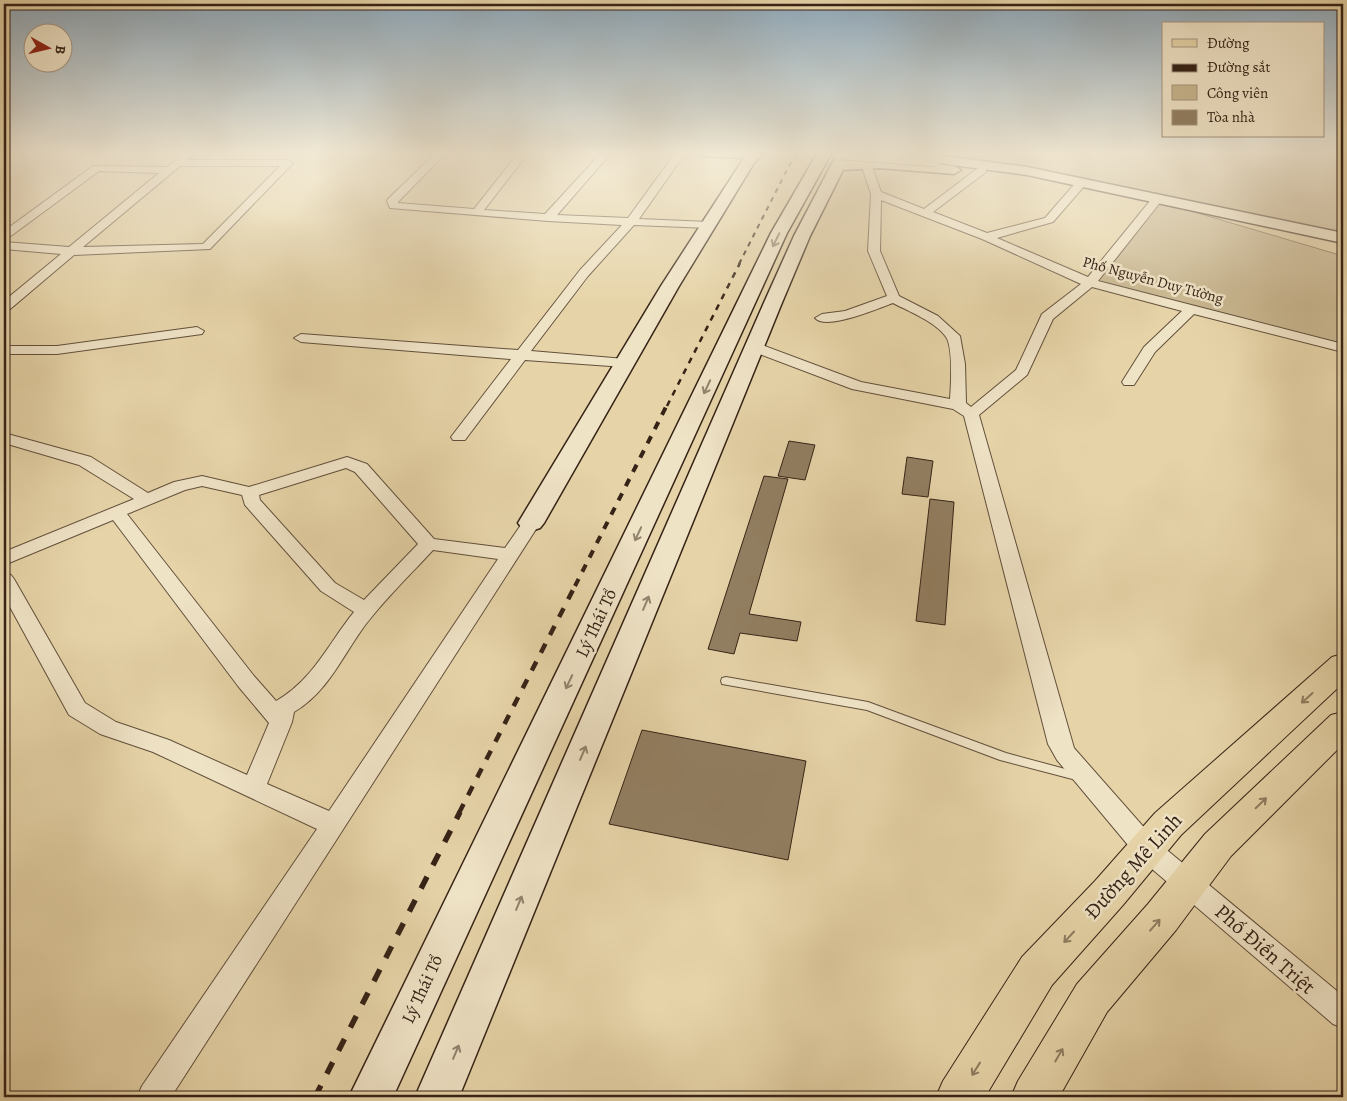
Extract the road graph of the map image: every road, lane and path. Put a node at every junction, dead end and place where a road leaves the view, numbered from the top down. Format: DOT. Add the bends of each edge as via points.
graph roads {
  1 [pos="49,203"];
  2 [pos="129,203"];
  3 [pos="249,203"];
  4 [pos="393,203"];
  5 [pos="484,203"];
  6 [pos="561,203"];
  7 [pos="643,203"];
  8 [pos="723,203"];
  9 [pos="804,203"];
  10 [pos="817,203"];
  11 [pos="876,203"];
  12 [pos="900,203"];
  13 [pos="937,203"];
  14 [pos="1063,203"];
  15 [pos="1162,203"];
  16 [pos="1176,203"];
  17 [pos="1181,203"];
  18 [pos="477,212"];
  19 [pos="925,213"];
  20 [pos="548,218"];
  21 [pos="630,221"];
  22 [pos="709,225"];
  23 [pos="4,236"];
  24 [pos="986,237"];
  25 [pos="1343,238"];
  26 [pos="4,245"];
  27 [pos="1343,245"];
  28 [pos="73,250"];
  29 [pos="1090,283"];
  30 [pos="894,298"];
  31 [pos="4,308"];
  32 [pos="1191,309"];
  33 [pos="822,318"];
  34 [pos="197,331"];
  35 [pos="300,338"];
  36 [pos="754,347"];
  37 [pos="1343,348"];
  38 [pos="4,350"];
  39 [pos="522,355"];
  40 [pos="625,363"];
  41 [pos="1129,382"];
  42 [pos="965,410"];
  43 [pos="459,437"];
  44 [pos="4,438"];
  45 [pos="250,492"];
  46 [pos="148,500"];
  47 [pos="117,513"];
  48 [pos="531,523"];
  49 [pos="428,544"];
  50 [pos="510,555"];
  51 [pos="4,559"];
  52 [pos="4,579"];
  53 [pos="366,610"];
  54 [pos="1343,666"];
  55 [pos="726,681"];
  56 [pos="280,722"];
  57 [pos="1343,724"];
  58 [pos="1085,778"];
  59 [pos="253,788"];
  60 [pos="334,826"];
  61 [pos="1148,849"];
  62 [pos="1188,883"];
  63 [pos="1343,1014"];
  64 [pos="153,1097"];
  65 [pos="371,1097"];
  66 [pos="437,1097"];
  67 [pos="959,1097"];
  68 [pos="1034,1097"];
  1 -- 23 [label="street"];
  2 -- 28 [label="street"];
  3 -- 28 [label="street" via="206,247"];
  4 -- 18 [label="street"];
  5 -- 18 [label="street"];
  6 -- 20 [label="street"];
  7 -- 21 [label="street"];
  8 -- 22 [label="main road"];
  9 -- 65 [label="main road, Lý Thái Tổ, one-way" via="779,234"];
  10 -- 36 [label="main road"];
  11 -- 30 [label="street" via="874,251"];
  12 -- 19 [label="street, Phố Nguyễn Duy Tường"];
  13 -- 19 [label="street"];
  14 -- 24 [label="street" via="1049,220"];
  15 -- 29 [label="street"];
  16 -- 27 [label="main road"];
  17 -- 25 [label="main road"];
  18 -- 20 [label="street"];
  19 -- 24 [label="street, Phố Nguyễn Duy Tường"];
  20 -- 21 [label="street"];
  21 -- 22 [label="street"];
  21 -- 39 [label="street" via="584,272"];
  22 -- 40 [label="main road"];
  24 -- 29 [label="street, Phố Nguyễn Duy Tường"];
  26 -- 28 [label="street"];
  28 -- 31 [label="street"];
  29 -- 32 [label="street, Phố Nguyễn Duy Tường"];
  29 -- 42 [label="street" via="1047,317 1022,372"];
  30 -- 33 [label="street" via="847,315"];
  30 -- 42 [label="street" via="933,319 953,336"];
  32 -- 37 [label="street, Phố Nguyễn Duy Tường"];
  32 -- 41 [label="street" via="1149,350"];
  34 -- 38 [label="street" via="57,350"];
  35 -- 39 [label="street"];
  36 -- 42 [label="street" via="857,386"];
  66 -- 36 [label="main road, one-way"];
  39 -- 40 [label="street"];
  39 -- 43 [label="street"];
  40 -- 48 [label="main road"];
  42 -- 58 [label="street, Phố Điển Triệt" via="1060,744"];
  44 -- 46 [label="street" via="84,461"];
  45 -- 46 [label="street" via="202,481 180,486"];
  45 -- 49 [label="street" via="347,462 362,468"];
  45 -- 53 [label="street" via="252,501 328,587"];
  46 -- 47 [label="street"];
  47 -- 51 [label="street"];
  47 -- 56 [label="street"];
  48 -- 50 [label="street"];
  49 -- 50 [label="street"];
  49 -- 53 [label="street"];
  50 -- 60 [label="street"];
  52 -- 59 [label="street" via="77,709 108,728 161,746"];
  53 -- 56 [label="street" via="320,678 283,708"];
  54 -- 61 [label="main road, Đường Mê Linh, one-way" via="1168,824"];
  55 -- 58 [label="lane" via="868,706 1004,757"];
  56 -- 59 [label="street"];
  62 -- 57 [label="main road, one-way" via="1218,844"];
  58 -- 61 [label="street, Phố Điển Triệt"];
  59 -- 60 [label="street"];
  60 -- 64 [label="street"];
  61 -- 62 [label="street, Phố Điển Triệt"];
  61 -- 67 [label="main road, Đường Mê Linh, one-way" via="1038,971"];
  62 -- 63 [label="street, Phố Điển Triệt"];
  68 -- 62 [label="main road, one-way" via="1092,998"];
}
